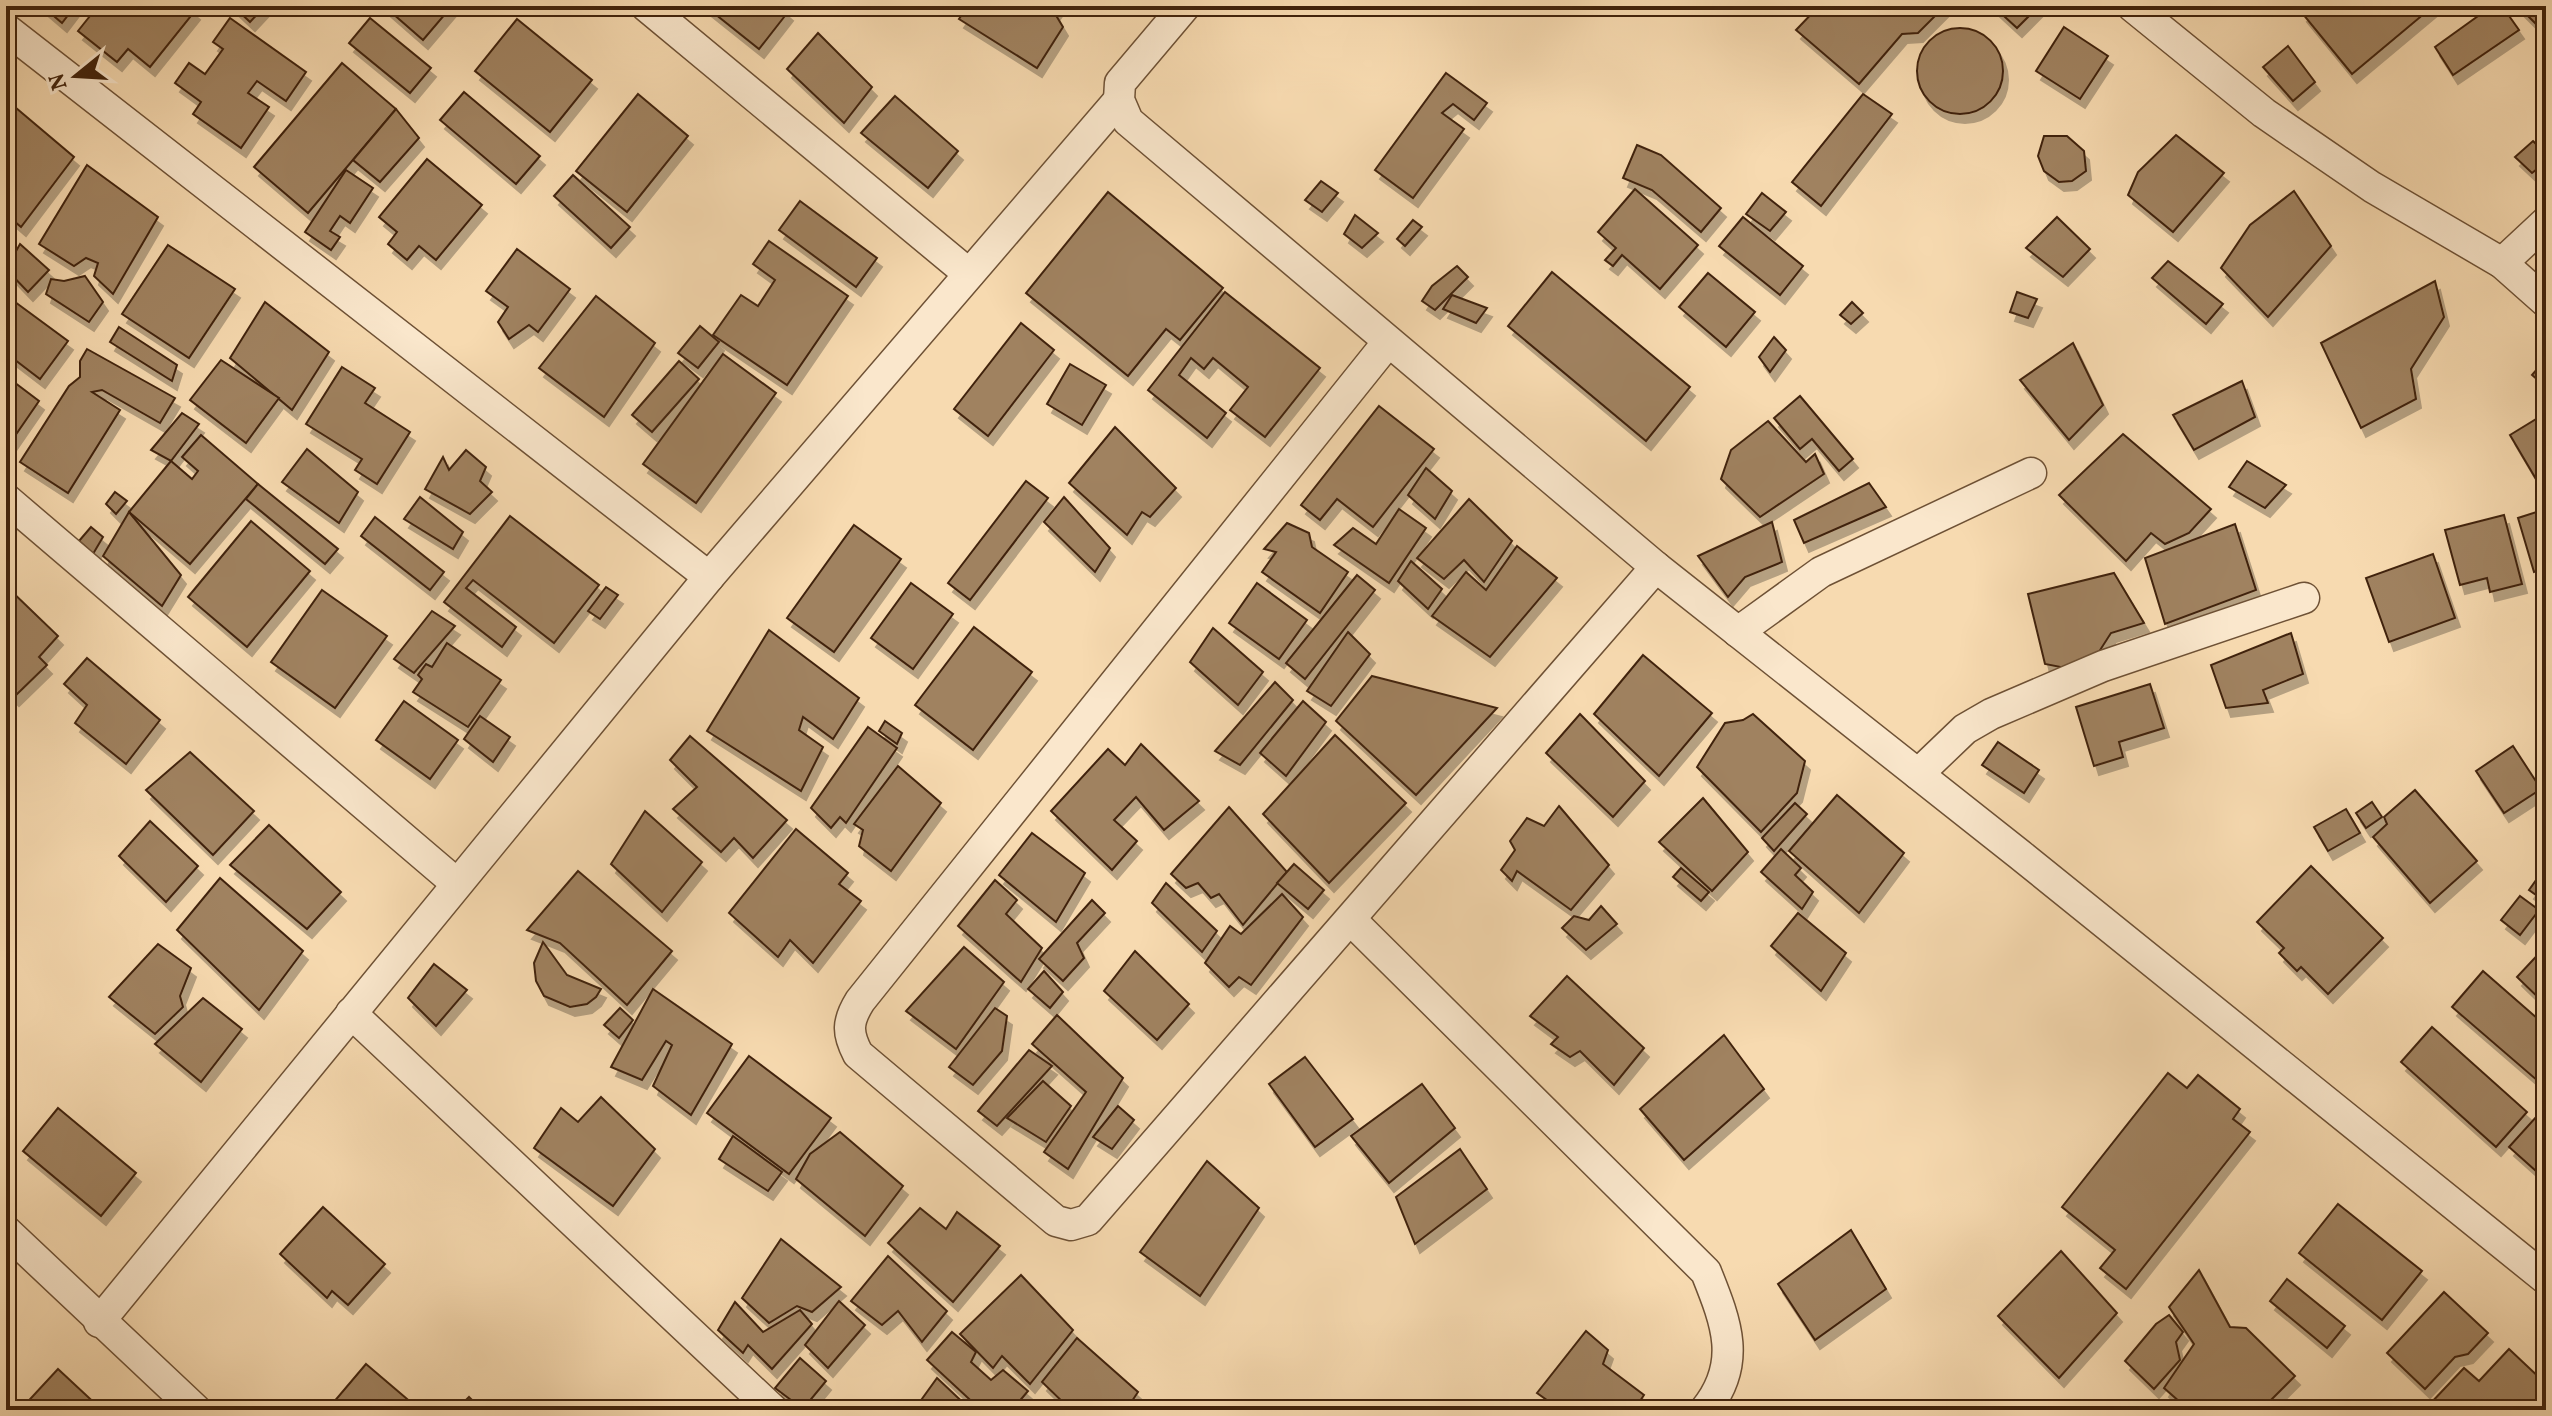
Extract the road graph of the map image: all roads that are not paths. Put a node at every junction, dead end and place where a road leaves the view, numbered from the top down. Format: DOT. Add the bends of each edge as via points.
graph roads {
  1 [pos="646,6"];
  2 [pos="1185,6"];
  3 [pos="2132,6"];
  4 [pos="6,29"];
  5 [pos="1119,100"];
  6 [pos="2546,222"];
  7 [pos="2502,263"];
  8 [pos="969,274"];
  9 [pos="2546,302"];
  10 [pos="1388,342"];
  11 [pos="2031,473"];
  12 [pos="6,499"];
  13 [pos="1656,567"];
  14 [pos="709,577"];
  15 [pos="2304,598"];
  16 [pos="1738,632"];
  17 [pos="1918,774"];
  18 [pos="456,883"];
  19 [pos="1351,920"];
  20 [pos="351,1013"];
  21 [pos="6,1231"];
  22 [pos="2546,1279"];
  23 [pos="99,1322"];
  24 [pos="196,1410"];
  25 [pos="773,1410"];
  26 [pos="1705,1410"];
  1 -- 8 [label="street"];
  2 -- 5 [label="street" via="1120,83"];
  3 -- 7 [label="street" via="2264,113 2372,187"];
  4 -- 14 [label="street"];
  5 -- 8 [label="street"];
  5 -- 10 [label="street" via="1128,121"];
  6 -- 7 [label="street"];
  7 -- 9 [label="street"];
  8 -- 14 [label="street"];
  10 -- 13 [label="street"];
  10 -- 19 [label="street" via="860,1001 848,1036 858,1054 1056,1221 1071,1225 1098,1212"];
  11 -- 16 [label="street" via="1821,572"];
  12 -- 18 [label="street"];
  13 -- 16 [label="street"];
  13 -- 19 [label="street"];
  14 -- 18 [label="street"];
  15 -- 17 [label="street" via="2103,666 1991,714 1965,729"];
  16 -- 17 [label="street"];
  17 -- 22 [label="street"];
  18 -- 20 [label="street"];
  19 -- 26 [label="street" via="1706,1272 1730,1350 1719,1393"];
  20 -- 23 [label="street"];
  20 -- 25 [label="street"];
  21 -- 23 [label="street"];
  23 -- 24 [label="street"];
}
